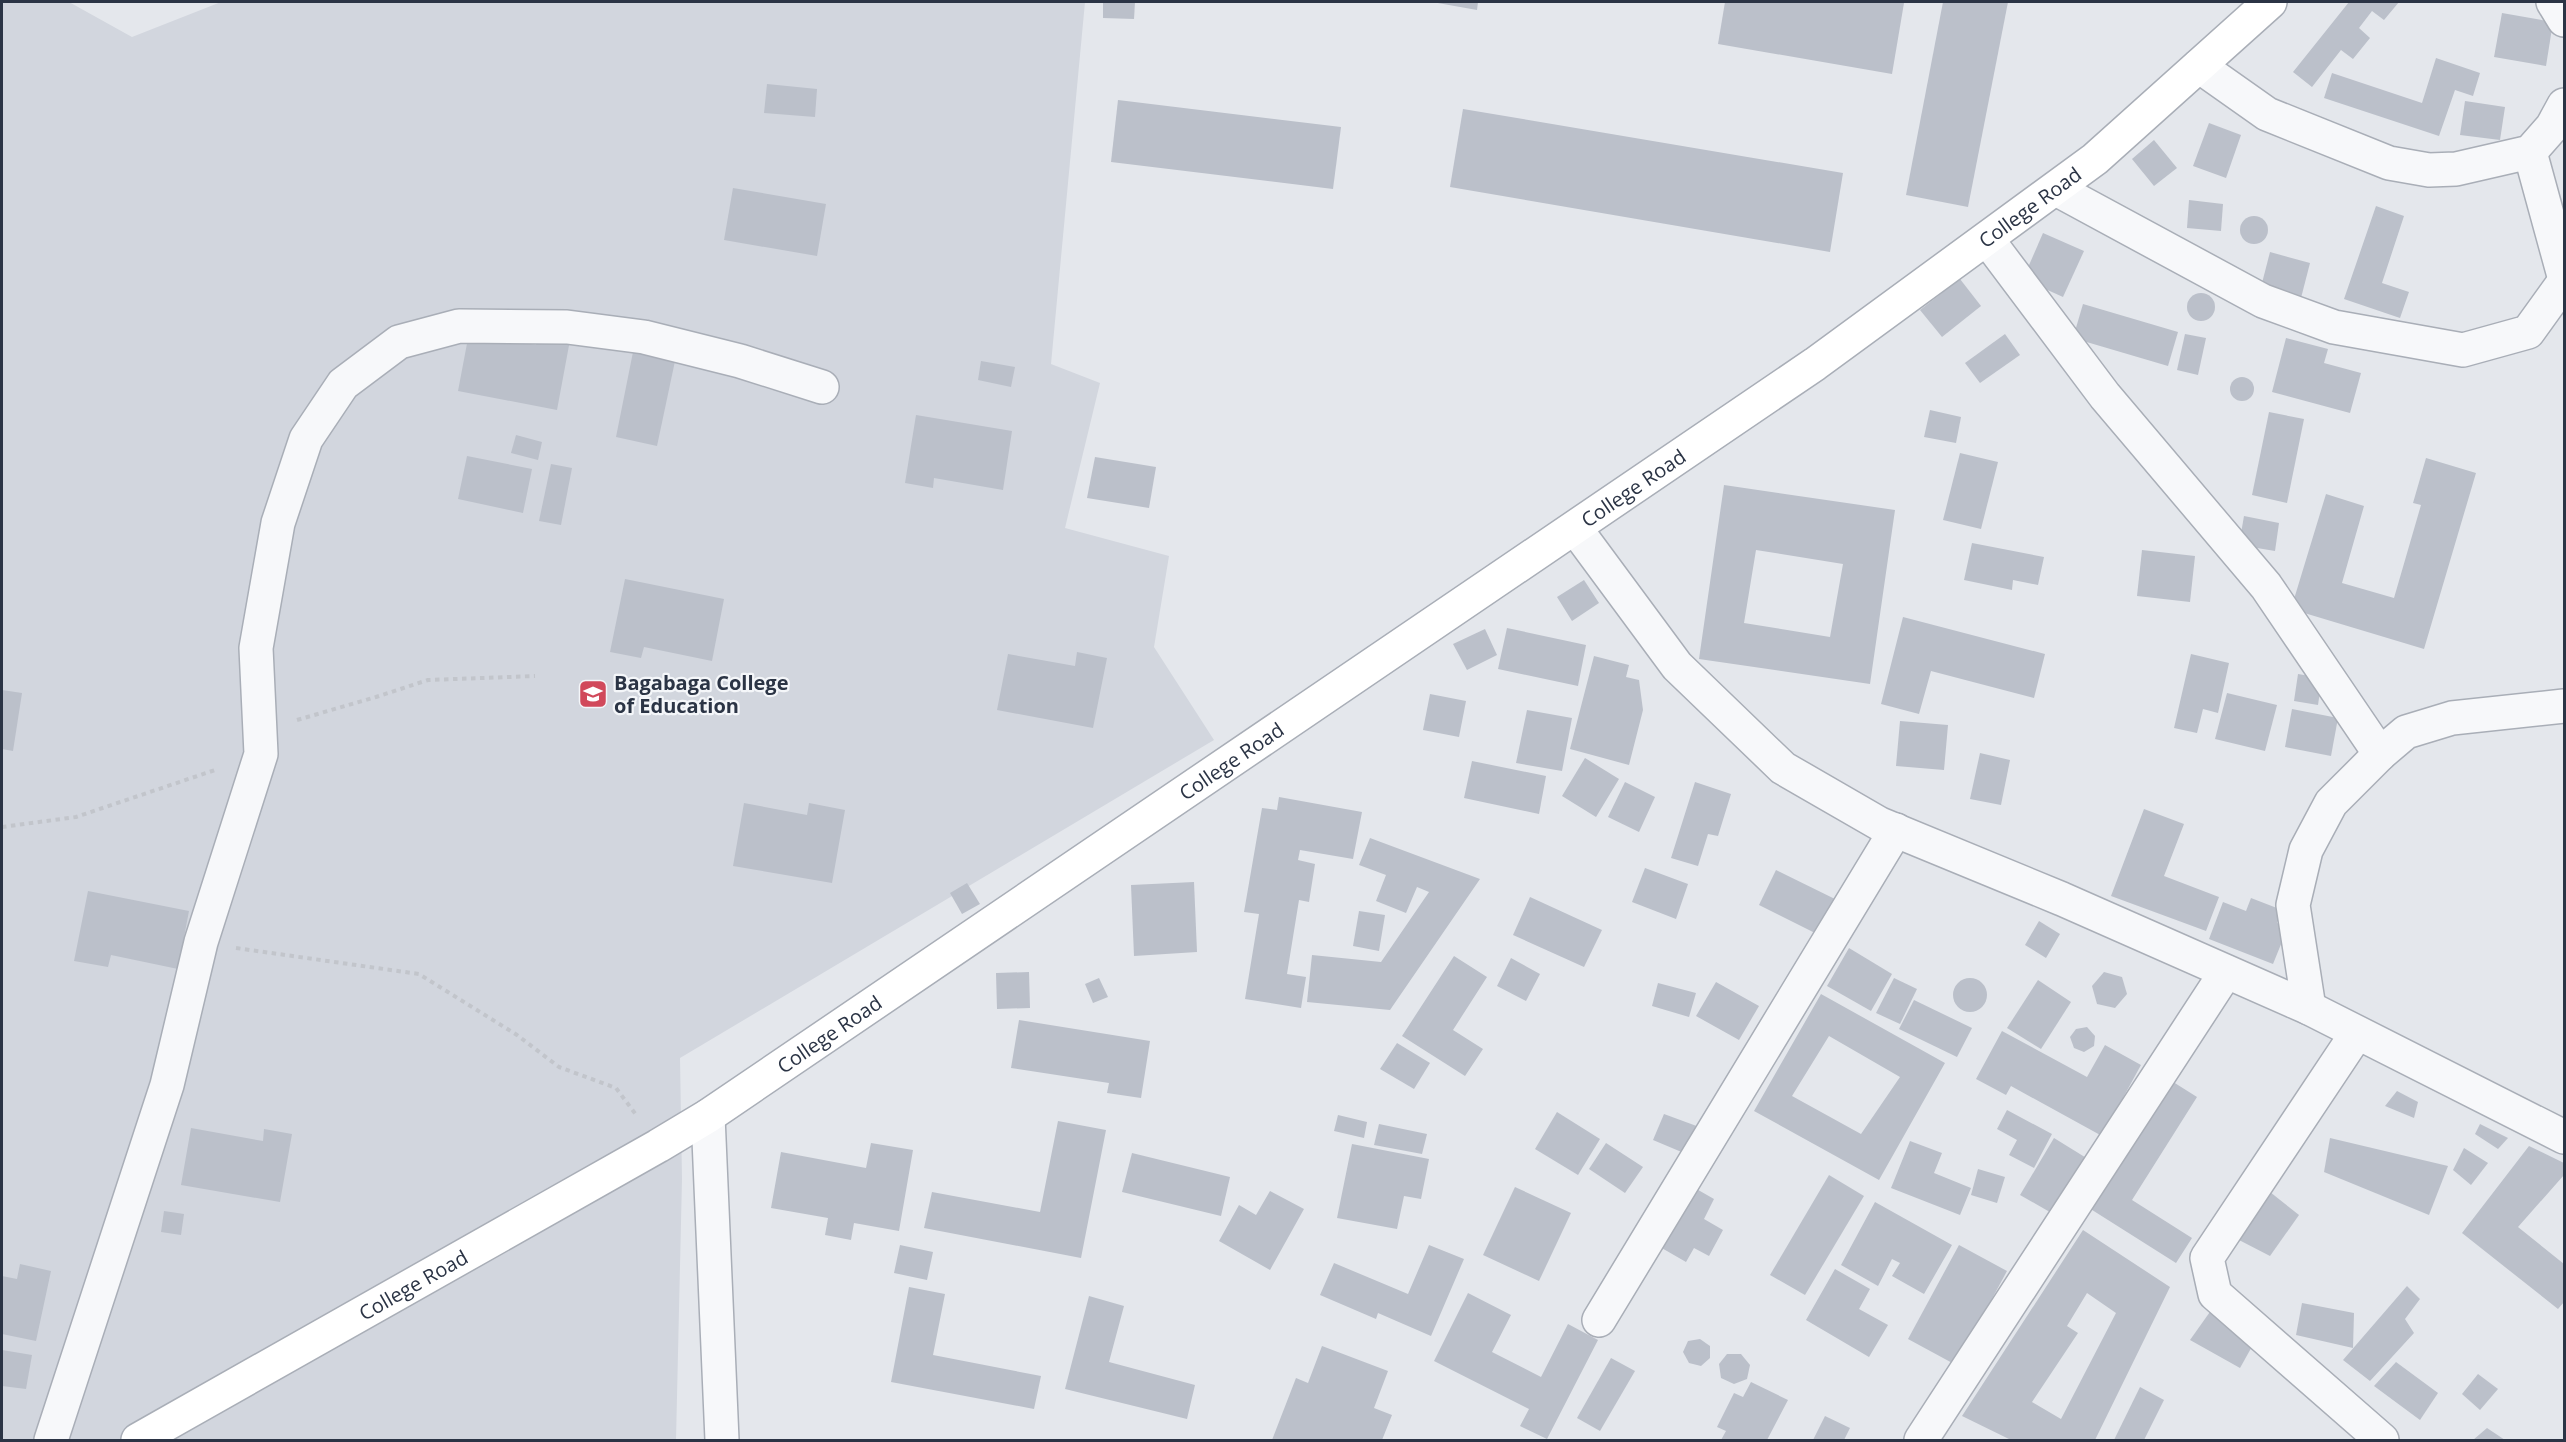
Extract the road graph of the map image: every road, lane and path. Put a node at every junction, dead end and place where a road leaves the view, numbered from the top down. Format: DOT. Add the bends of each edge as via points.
graph roads {
  1 [pos="2270,2"];
  2 [pos="2553,2"];
  3 [pos="2565,20"];
  4 [pos="2199,66"];
  5 [pos="2565,105"];
  6 [pos="2530,152"];
  7 [pos="2056,189"];
  8 [pos="1987,239"];
  9 [pos="2565,276"];
  10 [pos="2565,282"];
  11 [pos="822,387"];
  12 [pos="1575,528"];
  13 [pos="2565,706"];
  14 [pos="2380,754"];
  15 [pos="1896,830"];
  16 [pos="201,942"];
  17 [pos="2226,972"];
  18 [pos="2309,1008"];
  19 [pos="2357,1033"];
  20 [pos="708,1116"];
  21 [pos="2565,1137"];
  22 [pos="658,1146"];
  23 [pos="1599,1320"];
  24 [pos="729,1439"];
  25 [pos="51,1440"];
  26 [pos="138,1440"];
  27 [pos="1921,1440"];
  28 [pos="2382,1440"];
  1 -- 4 [label="street, College Road"];
  2 -- 3 [label="street"];
  4 -- 6 [label="street" via="2267,114 2389,163 2429,170 2456,169"];
  4 -- 7 [label="street, College Road"];
  5 -- 6 [label="street"];
  6 -- 9 [label="street"];
  7 -- 8 [label="street, College Road"];
  7 -- 10 [label="street" via="2263,301 2334,327 2463,351 2528,332"];
  8 -- 12 [label="street, College Road" via="1815,364"];
  8 -- 14 [label="street" via="2105,396 2266,585"];
  11 -- 16 [label="street" via="644,337 567,327 459,326 399,342 343,384 306,439 279,523 256,648 261,754"];
  12 -- 15 [label="street" via="1677,666 1783,768"];
  12 -- 20 [label="street, College Road"];
  13 -- 14 [label="street" via="2452,718 2406,732"];
  14 -- 18 [label="street" via="2331,803 2306,850 2293,905"];
  15 -- 17 [label="street"];
  15 -- 23 [label="street"];
  16 -- 22 [label="path" via="419,974 517,1035 559,1067 616,1088"];
  16 -- 25 [label="street" via="167,1085"];
  17 -- 18 [label="street"];
  17 -- 27 [label="street"];
  18 -- 19 [label="street"];
  19 -- 21 [label="street"];
  19 -- 28 [label="street" via="2207,1258 2215,1294"];
  20 -- 22 [label="street, College Road"];
  20 -- 24 [label="street"];
  22 -- 26 [label="street, College Road"];
}
